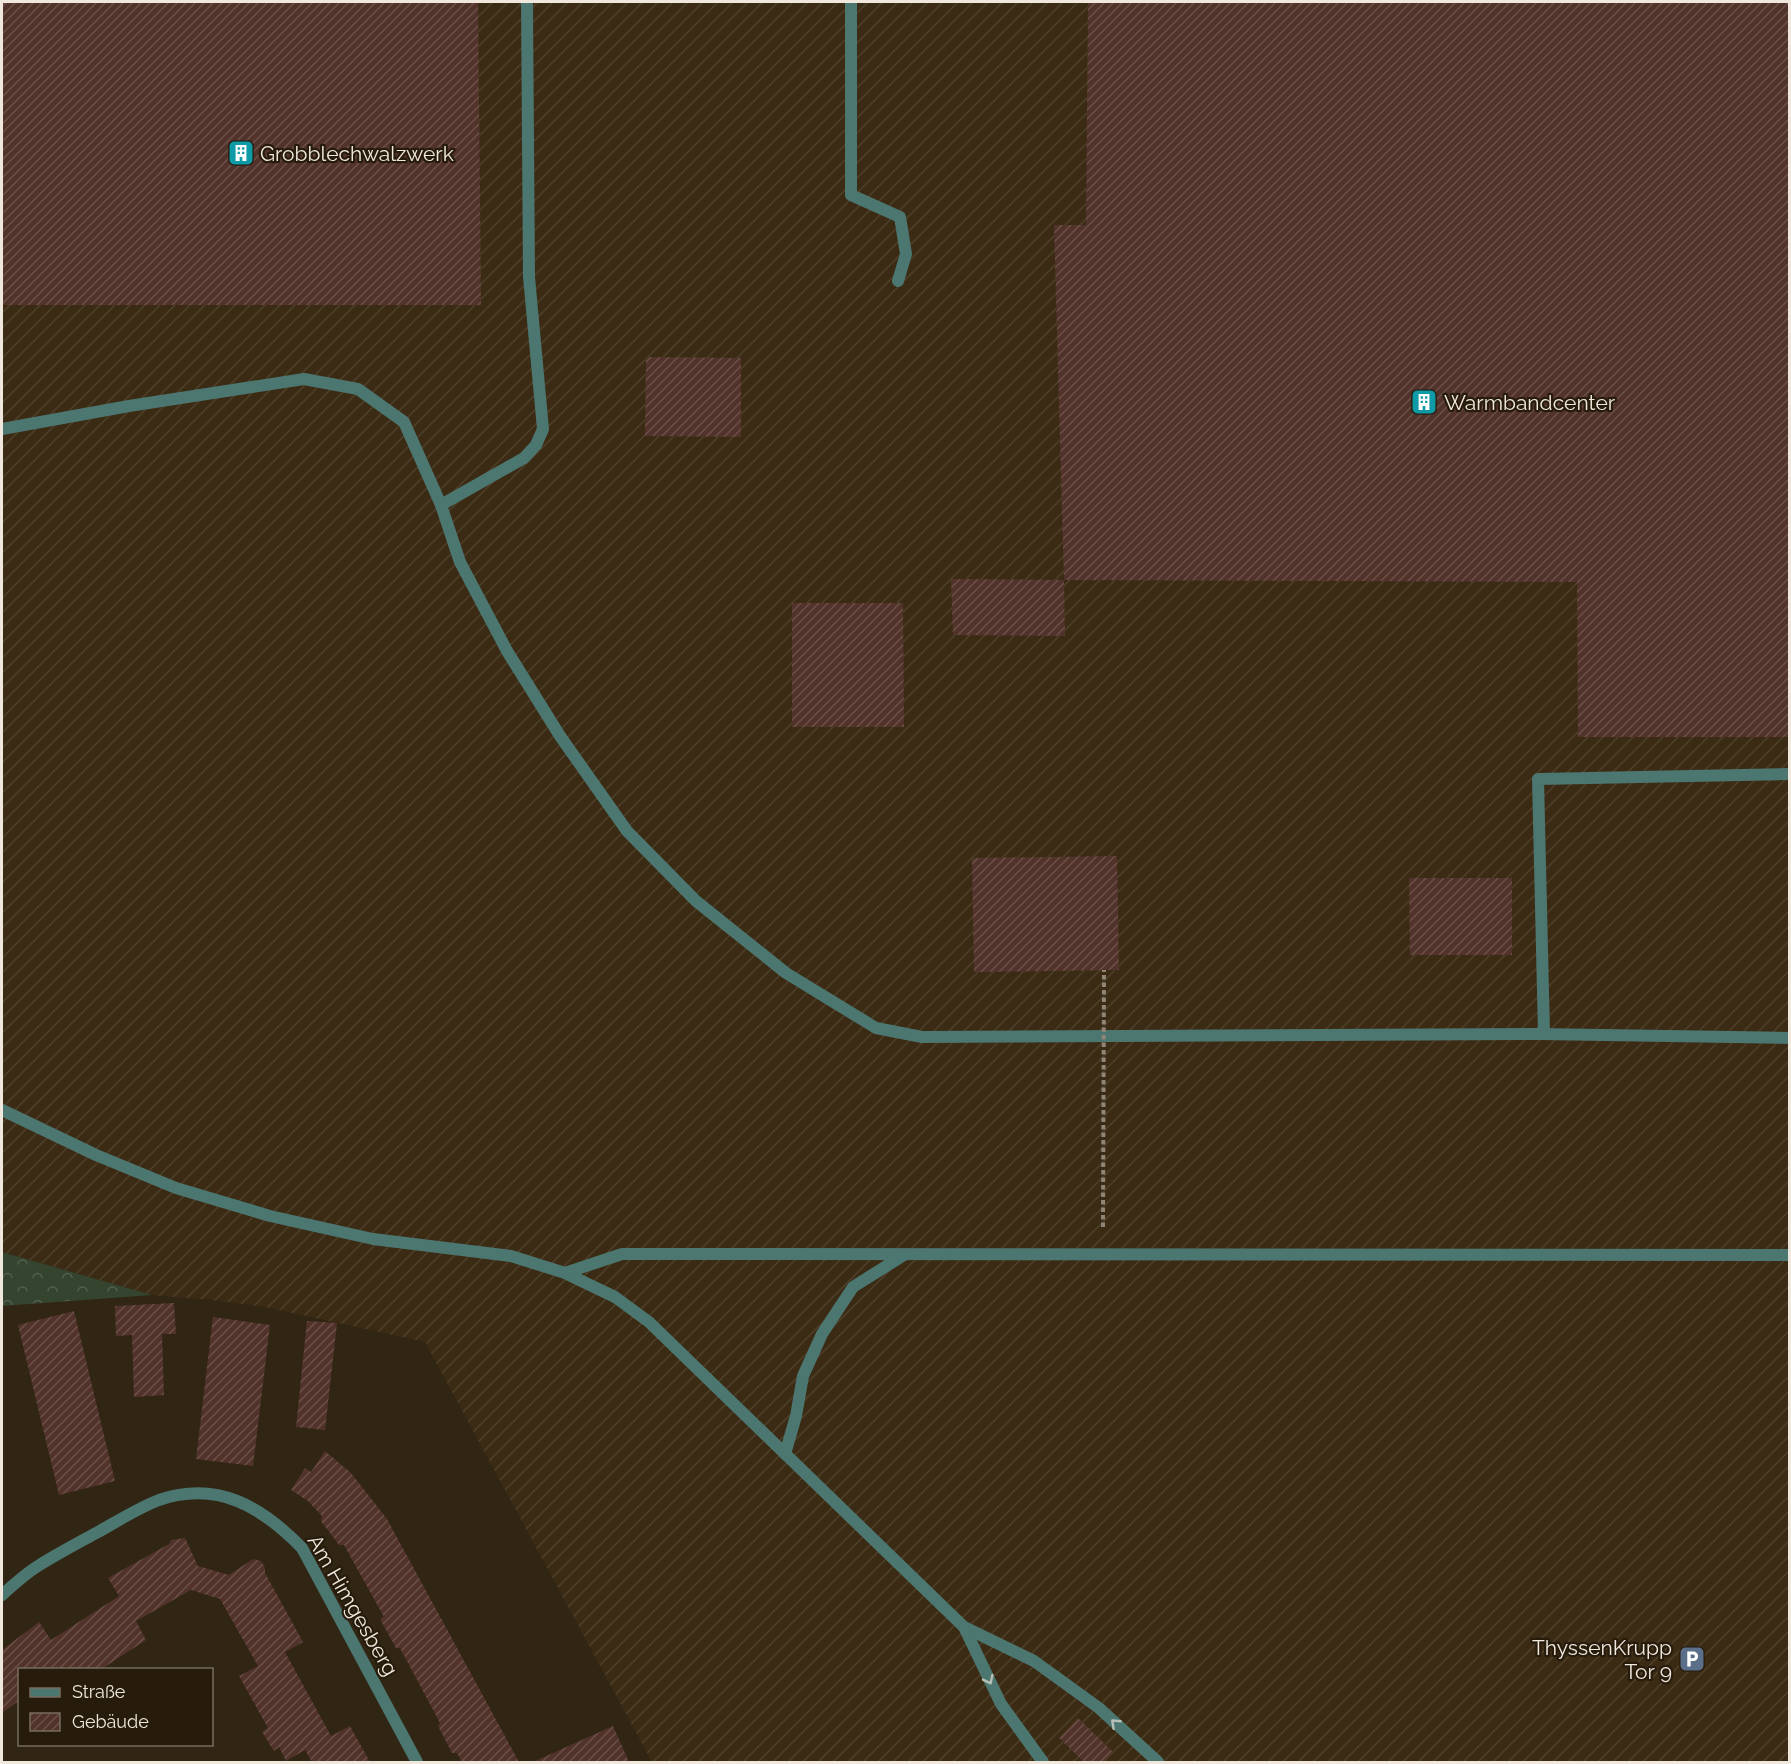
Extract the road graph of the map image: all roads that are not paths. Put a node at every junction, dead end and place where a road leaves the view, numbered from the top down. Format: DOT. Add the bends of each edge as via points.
graph roads {
  1 [pos="527,2"];
  2 [pos="851,2"];
  3 [pos="898,281"];
  4 [pos="2,429"];
  5 [pos="441,506"];
  6 [pos="1790,774"];
  7 [pos="1544,1034"];
  8 [pos="1790,1038"];
  9 [pos="2,1110"];
  10 [pos="905,1255"];
  11 [pos="1790,1256"];
  12 [pos="565,1273"];
  13 [pos="785,1454"];
  14 [pos="2,1595"];
  15 [pos="964,1627"];
  16 [pos="417,1762"];
  17 [pos="1043,1762"];
  18 [pos="1158,1762"];
  1 -- 5 [label="street" via="529,277 543,429 524,458"];
  2 -- 3 [label="street" via="851,195 900,217 906,254"];
  4 -- 5 [label="street" via="304,379 358,390 404,422"];
  5 -- 7 [label="street" via="460,562 507,651 560,736 627,831 696,901 786,973 876,1028 922,1036"];
  6 -- 7 [label="street" via="1538,779"];
  7 -- 8 [label="street"];
  9 -- 12 [label="street" via="177,1188 260,1213 372,1239 511,1256"];
  10 -- 11 [label="street"];
  10 -- 12 [label="street" via="622,1254"];
  10 -- 13 [label="street" via="852,1287 822,1334 803,1376"];
  12 -- 13 [label="street" via="615,1297 649,1322"];
  13 -- 15 [label="street"];
  14 -- 16 [label="street, Am Himgesberg" via="36,1567 160,1500 185,1494 226,1496 281,1526 302,1548"];
  15 -- 17 [label="street, one-way" via="1001,1704"];
  18 -- 15 [label="street, one-way" via="1099,1708 1034,1661"];
}
